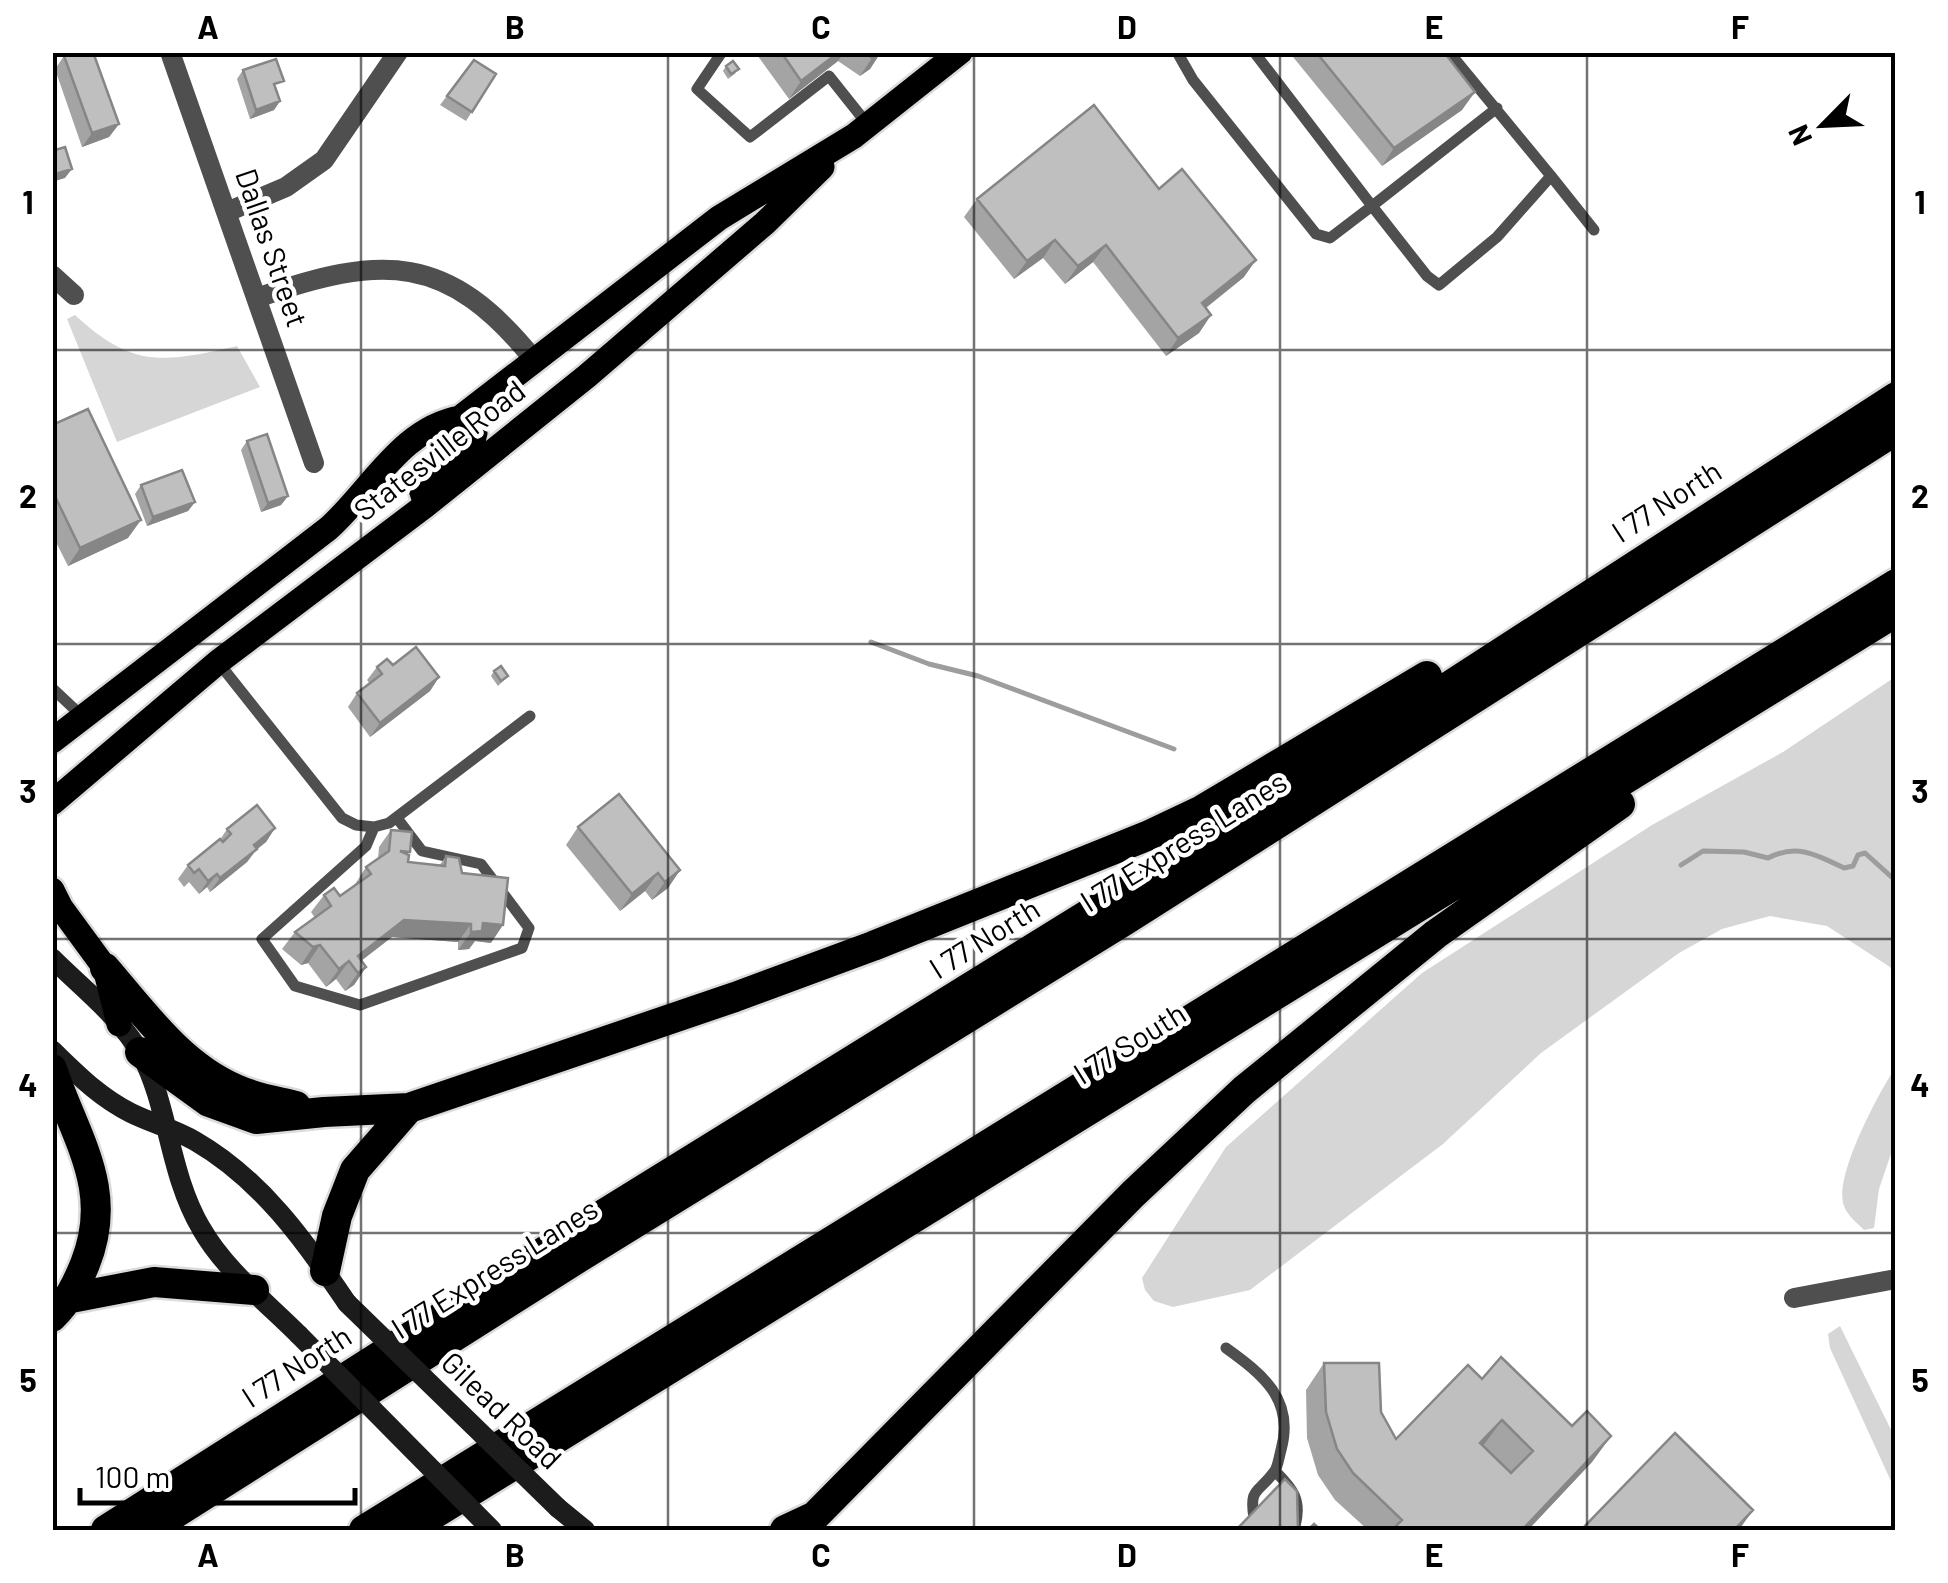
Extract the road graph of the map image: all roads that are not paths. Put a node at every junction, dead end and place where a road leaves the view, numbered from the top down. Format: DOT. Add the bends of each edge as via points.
graph roads {
  1 [pos="170,52"];
  2 [pos="398,52"];
  3 [pos="722,52"];
  4 [pos="960,52"];
  5 [pos="1176,52"];
  6 [pos="1254,52"];
  7 [pos="1450,52"];
  8 [pos="842,64"];
  9 [pos="828,76"];
  10 [pos="1497,108"];
  11 [pos="861,130"];
  12 [pos="1551,176"];
  13 [pos="1372,206"];
  14 [pos="227,212"];
  15 [pos="1594,230"];
  16 [pos="52,275"];
  17 [pos="74,295"];
  18 [pos="257,298"];
  19 [pos="535,361"];
  20 [pos="1896,397"];
  21 [pos="460,418"];
  22 [pos="1896,430"];
  23 [pos="314,463"];
  24 [pos="426,505"];
  25 [pos="1606,582"];
  26 [pos="1896,584"];
  27 [pos="1892,614"];
  28 [pos="218,662"];
  29 [pos="52,688"];
  30 [pos="530,716"];
  31 [pos="84,718"];
  32 [pos="52,741"];
  33 [pos="55,805"];
  34 [pos="397,818"];
  35 [pos="374,827"];
  36 [pos="52,890"];
  37 [pos="52,958"];
  38 [pos="105,968"];
  39 [pos="118,1024"];
  40 [pos="52,1050"];
  41 [pos="140,1052"];
  42 [pos="52,1069"];
  43 [pos="409,1108"];
  44 [pos="324,1112"];
  45 [pos="164,1128"];
  46 [pos="326,1271"];
  47 [pos="1896,1279"];
  48 [pos="254,1290"];
  49 [pos="1794,1298"];
  50 [pos="62,1308"];
  51 [pos="1226,1348"];
  52 [pos="1275,1472"];
  53 [pos="1254,1518"];
  54 [pos="812,1523"];
  55 [pos="106,1530"];
  56 [pos="150,1530"];
  57 [pos="364,1530"];
  58 [pos="408,1530"];
  59 [pos="492,1530"];
  60 [pos="584,1530"];
  61 [pos="785,1530"];
  62 [pos="1286,1530"];
  1 -- 14 [label="street, Dallas Street"];
  2 -- 14 [label="street" via="324,160 286,187"];
  3 -- 9 [label="lane" via="696,90 750,137"];
  4 -- 11 [label="main road, Statesville Road"];
  5 -- 13 [label="lane" via="1316,234 1330,238"];
  6 -- 13 [label="lane"];
  7 -- 10 [label="lane"];
  8 -- 9 [label="lane"];
  9 -- 11 [label="lane"];
  10 -- 12 [label="lane"];
  10 -- 13 [label="lane"];
  11 -- 19 [label="main road, Statesville Road" via="719,218"];
  11 -- 24 [label="main road, Statesville Road" via="691,287"];
  12 -- 13 [label="lane" via="1496,237 1439,285"];
  12 -- 15 [label="lane"];
  14 -- 18 [label="street, Dallas Street"];
  16 -- 17 [label="street"];
  18 -- 19 [label="street" via="350,270 426,274 496,315"];
  18 -- 23 [label="street, Dallas Street"];
  19 -- 21 [label="main road, Statesville Road"];
  20 -- 25 [label="highway, I 77 North"];
  21 -- 24 [label="main road" via="475,432 472,445 425,482 420,489"];
  21 -- 31 [label="main road, Statesville Road" via="408,442 329,528"];
  22 -- 56 [label="highway, I 77 Express Lanes"];
  24 -- 28 [label="main road, Statesville Road"];
  25 -- 43 [label="highway" via="1546,605 1148,836 735,997"];
  25 -- 55 [label="highway, I 77 North" via="1250,814"];
  26 -- 57 [label="highway"];
  27 -- 54 [label="highway" via="1436,934 1305,1037 1190,1139"];
  27 -- 58 [label="highway, I 77 South"];
  28 -- 33 [label="main road, Statesville Road"];
  28 -- 35 [label="lane" via="342,818"];
  29 -- 31 [label="lane"];
  30 -- 34 [label="lane"];
  31 -- 32 [label="main road, Statesville Road"];
  34 -- 35 [label="lane"];
  34 -- 35 [label="lane" via="422,852 482,864 529,928 522,948 360,1005 295,986 262,938 366,846"];
  36 -- 38 [label="main road"];
  37 -- 39 [label="main road"];
  38 -- 39 [label="main road"];
  38 -- 44 [label="highway" via="208,1074 261,1098"];
  39 -- 41 [label="main road"];
  40 -- 45 [label="main road, Gilead Road" via="102,1096"];
  41 -- 44 [label="highway" via="234,1113 256,1119"];
  41 -- 45 [label="main road"];
  42 -- 50 [label="highway" via="98,1199 94,1235"];
  43 -- 44 [label="highway"];
  43 -- 46 [label="highway" via="344,1191"];
  45 -- 46 [label="main road, Gilead Road" via="244,1174"];
  45 -- 48 [label="main road" via="202,1231"];
  46 -- 60 [label="main road, Gilead Road, bridge" via="347,1303"];
  47 -- 49 [label="street"];
  48 -- 50 [label="highway" via="154,1282"];
  48 -- 59 [label="main road, bridge"];
  51 -- 52 [label="lane" via="1274,1391 1283,1414"];
  52 -- 53 [label="lane" via="1251,1499"];
  52 -- 62 [label="lane" via="1294,1490 1299,1511"];
  54 -- 61 [label="highway"];
}
